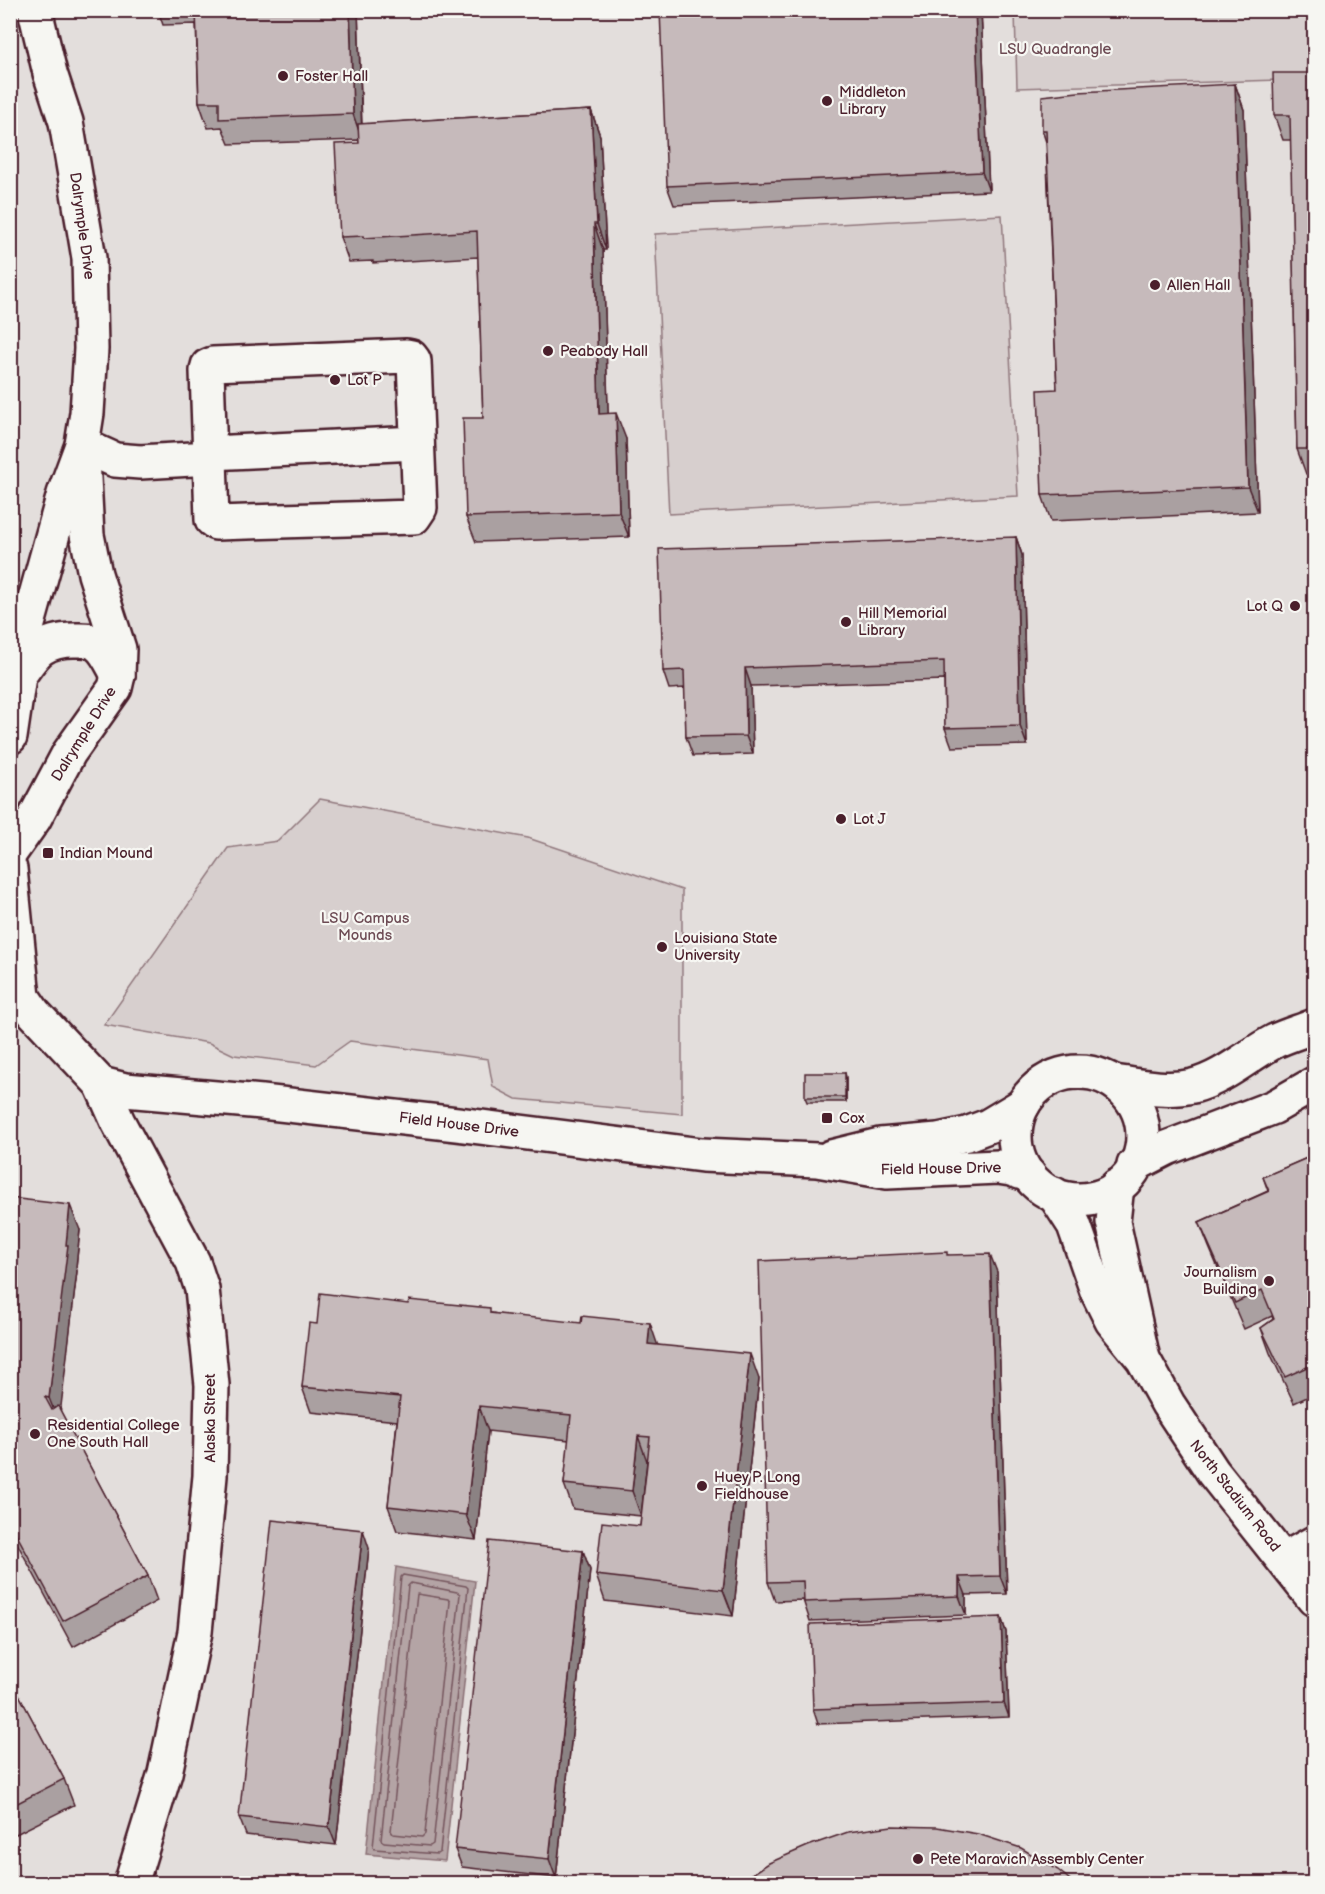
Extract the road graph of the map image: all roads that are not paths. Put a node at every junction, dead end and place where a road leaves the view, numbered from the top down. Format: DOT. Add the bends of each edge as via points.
graph roads {
  1 [pos="35,10"];
  2 [pos="417,443"];
  3 [pos="82,445"];
  4 [pos="210,455"];
  5 [pos="118,675"];
  6 [pos="19,676"];
  7 [pos="10,737"];
  8 [pos="10,853"];
  9 [pos="10,869"];
  10 [pos="17,1002"];
  11 [pos="1314,1026"];
  12 [pos="1114,1082"];
  13 [pos="101,1084"];
  14 [pos="1314,1084"];
  15 [pos="1023,1105"];
  16 [pos="817,1160"];
  17 [pos="1126,1176"];
  18 [pos="1042,1184"];
  19 [pos="1143,1359"];
  20 [pos="1314,1543"];
  21 [pos="1284,1559"];
  22 [pos="1314,1599"];
  23 [pos="132,1884"];
  1 -- 3 [label="street, Dalrymple Drive" via="66,122 90,258 91,349"];
  2 -- 4 [label="street"];
  2 -- 4 [label="street" via="420,508 414,517 216,523 212,520"];
  2 -- 4 [label="street" via="411,357 213,364 207,371"];
  3 -- 4 [label="street" via="115,460 140,462"];
  3 -- 5 [label="street, Dalrymple Drive" via="87,535 119,649"];
  3 -- 6 [label="street, Dalrymple Drive" via="64,494 25,635"];
  5 -- 6 [label="street, Dalrymple Drive" via="96,643 62,640 35,653"];
  5 -- 8 [label="street, Dalrymple Drive" via="115,688 69,753 34,819"];
  6 -- 7 [label="street, Dalrymple Drive"];
  9 -- 10 [label="street"];
  10 -- 13 [label="street, Alaska Street" via="34,1013"];
  11 -- 12 [label="street" via="1276,1041 1216,1077 1193,1086 1171,1089"];
  12 -- 15 [label="street" via="1078,1071 1063,1073 1046,1081"];
  12 -- 17 [label="street" via="1133,1103 1143,1140 1140,1155"];
  13 -- 16 [label="street, Field House Drive" via="125,1090 458,1124 702,1155"];
  13 -- 23 [label="street, Alaska Street" via="193,1262 202,1288 211,1376 210,1476 195,1632 165,1773"];
  14 -- 17 [label="street" via="1274,1107 1167,1148"];
  15 -- 16 [label="street, Field House Drive" via="967,1134 880,1145"];
  15 -- 18 [label="street" via="1015,1133 1016,1148 1020,1161"];
  16 -- 18 [label="street, Field House Drive" via="887,1172 1011,1168"];
  17 -- 18 [label="street" via="1108,1192 1084,1199 1067,1198"];
  17 -- 19 [label="street, North Stadium Road" via="1113,1222"];
  18 -- 19 [label="street, North Stadium Road" via="1074,1225 1112,1321"];
  19 -- 21 [label="street, North Stadium Road" via="1213,1472"];
  20 -- 21 [label="street"];
  21 -- 22 [label="street, North Stadium Road"];
}
